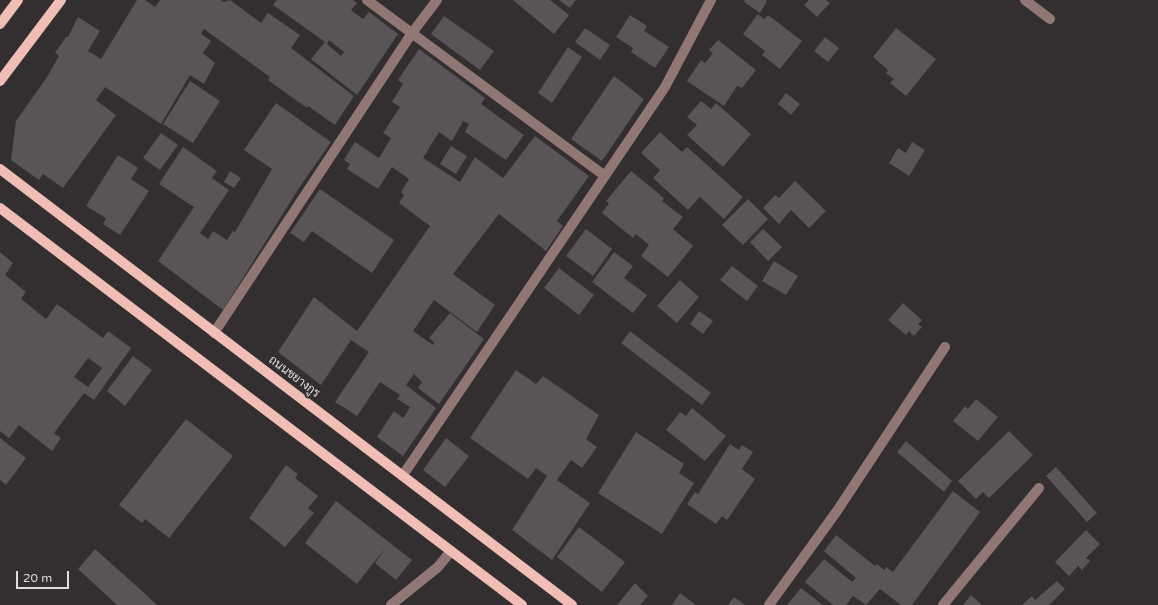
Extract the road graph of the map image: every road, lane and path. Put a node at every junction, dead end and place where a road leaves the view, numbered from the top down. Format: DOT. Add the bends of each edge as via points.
graph roads {
  1 [pos="18,0"];
  2 [pos="60,0"];
  3 [pos="367,0"];
  4 [pos="436,0"];
  5 [pos="711,0"];
  6 [pos="1025,0"];
  7 [pos="1050,19"];
  8 [pos="0,24"];
  9 [pos="412,33"];
  10 [pos="0,82"];
  11 [pos="0,169"];
  12 [pos="605,176"];
  13 [pos="0,208"];
  14 [pos="214,333"];
  15 [pos="945,347"];
  16 [pos="403,475"];
  17 [pos="1039,488"];
  18 [pos="450,551"];
  19 [pos="392,605"];
  20 [pos="522,605"];
  21 [pos="572,605"];
  22 [pos="769,605"];
  23 [pos="943,605"];
  1 -- 8 [label="main road"];
  2 -- 10 [label="main road"];
  3 -- 9 [label="street"];
  4 -- 9 [label="street"];
  5 -- 12 [label="street" via="665,87"];
  6 -- 7 [label="street"];
  9 -- 12 [label="street"];
  9 -- 14 [label="street"];
  11 -- 14 [label="main road, ถนนชยางกูร"];
  12 -- 16 [label="street"];
  13 -- 18 [label="main road"];
  14 -- 16 [label="main road, ถนนชยางกูร"];
  15 -- 22 [label="street" via="837,511"];
  16 -- 21 [label="main road, ถนนชยางกูร"];
  17 -- 23 [label="street"];
  18 -- 19 [label="street" via="438,567"];
  18 -- 20 [label="main road"];
}
